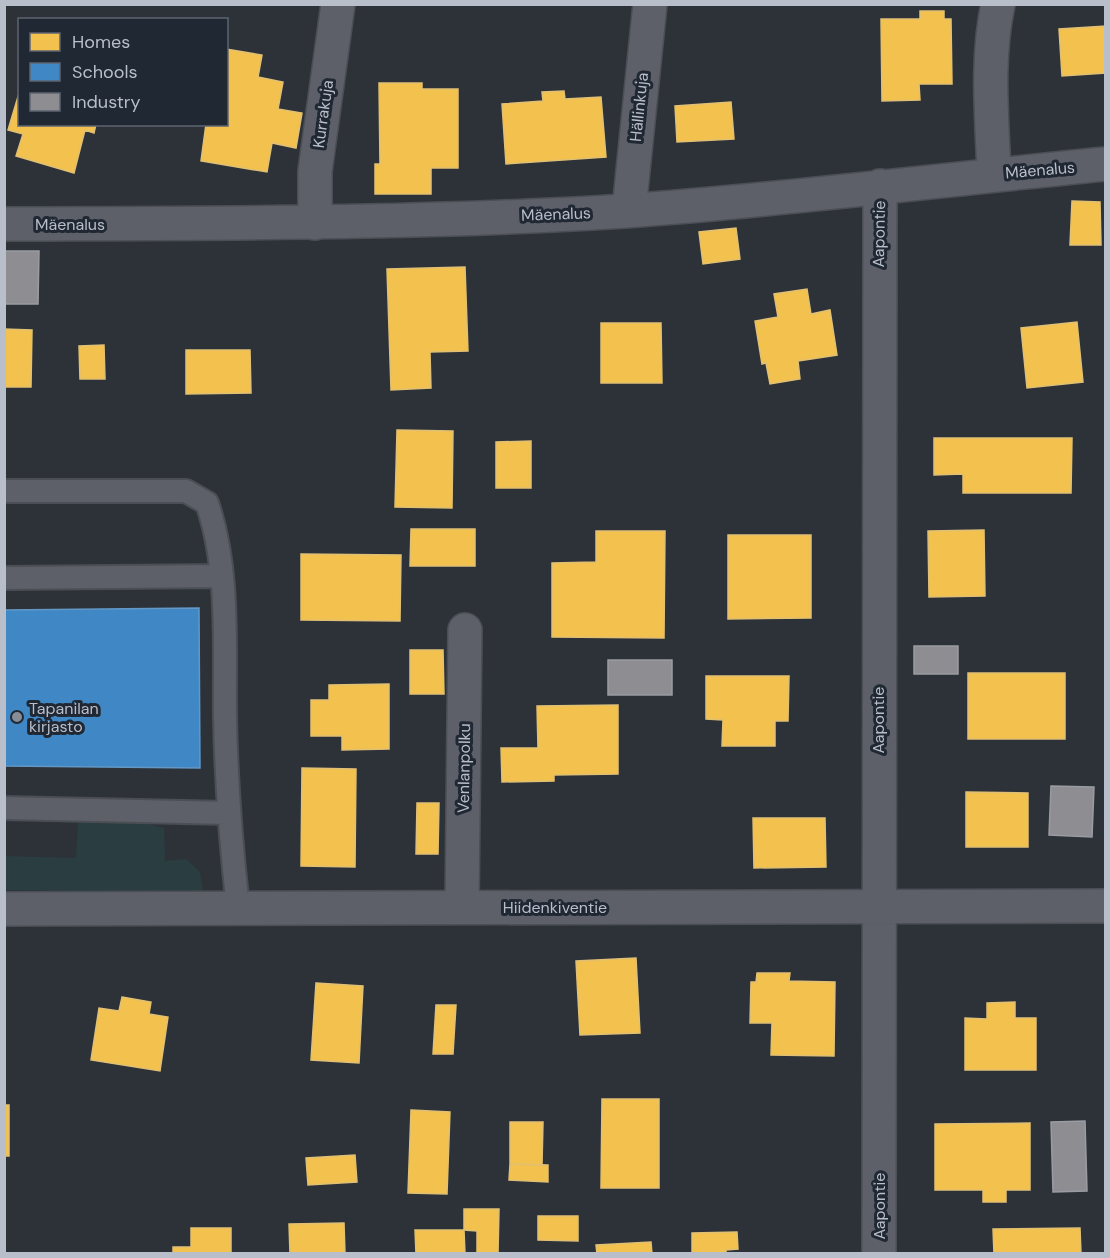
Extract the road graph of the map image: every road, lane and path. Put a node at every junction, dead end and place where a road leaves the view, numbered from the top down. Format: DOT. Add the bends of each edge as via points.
graph roads {
  1 [pos="338,4"];
  2 [pos="650,4"];
  3 [pos="998,4"];
  4 [pos="1106,164"];
  5 [pos="994,174"];
  6 [pos="880,186"];
  7 [pos="629,210"];
  8 [pos="315,223"];
  9 [pos="4,224"];
  10 [pos="4,491"];
  11 [pos="222,576"];
  12 [pos="4,578"];
  13 [pos="465,630"];
  14 [pos="4,808"];
  15 [pos="228,813"];
  16 [pos="462,906"];
  17 [pos="1106,906"];
  18 [pos="878,907"];
  19 [pos="238,908"];
  20 [pos="4,909"];
  21 [pos="879,1254"];
  1 -- 8 [label="street, Kurrakuja" via="315,171"];
  2 -- 7 [label="street, Hällinkuja"];
  3 -- 5 [label="street" via="989,71"];
  4 -- 5 [label="street, Mäenalus"];
  5 -- 6 [label="street, Mäenalus"];
  6 -- 7 [label="street, Mäenalus"];
  6 -- 18 [label="street, Aapontie"];
  7 -- 8 [label="street, Mäenalus"];
  8 -- 9 [label="street, Mäenalus"];
  10 -- 11 [label="lane" via="186,492 207,503"];
  11 -- 12 [label="lane"];
  11 -- 15 [label="lane"];
  13 -- 16 [label="street, Venlanpolku"];
  14 -- 15 [label="lane"];
  15 -- 19 [label="lane"];
  16 -- 18 [label="street, Hiidenkiventie"];
  16 -- 19 [label="street, Hiidenkiventie"];
  17 -- 18 [label="street, Hiidenkiventie"];
  18 -- 21 [label="street, Aapontie"];
  19 -- 20 [label="street, Hiidenkiventie"];
}
